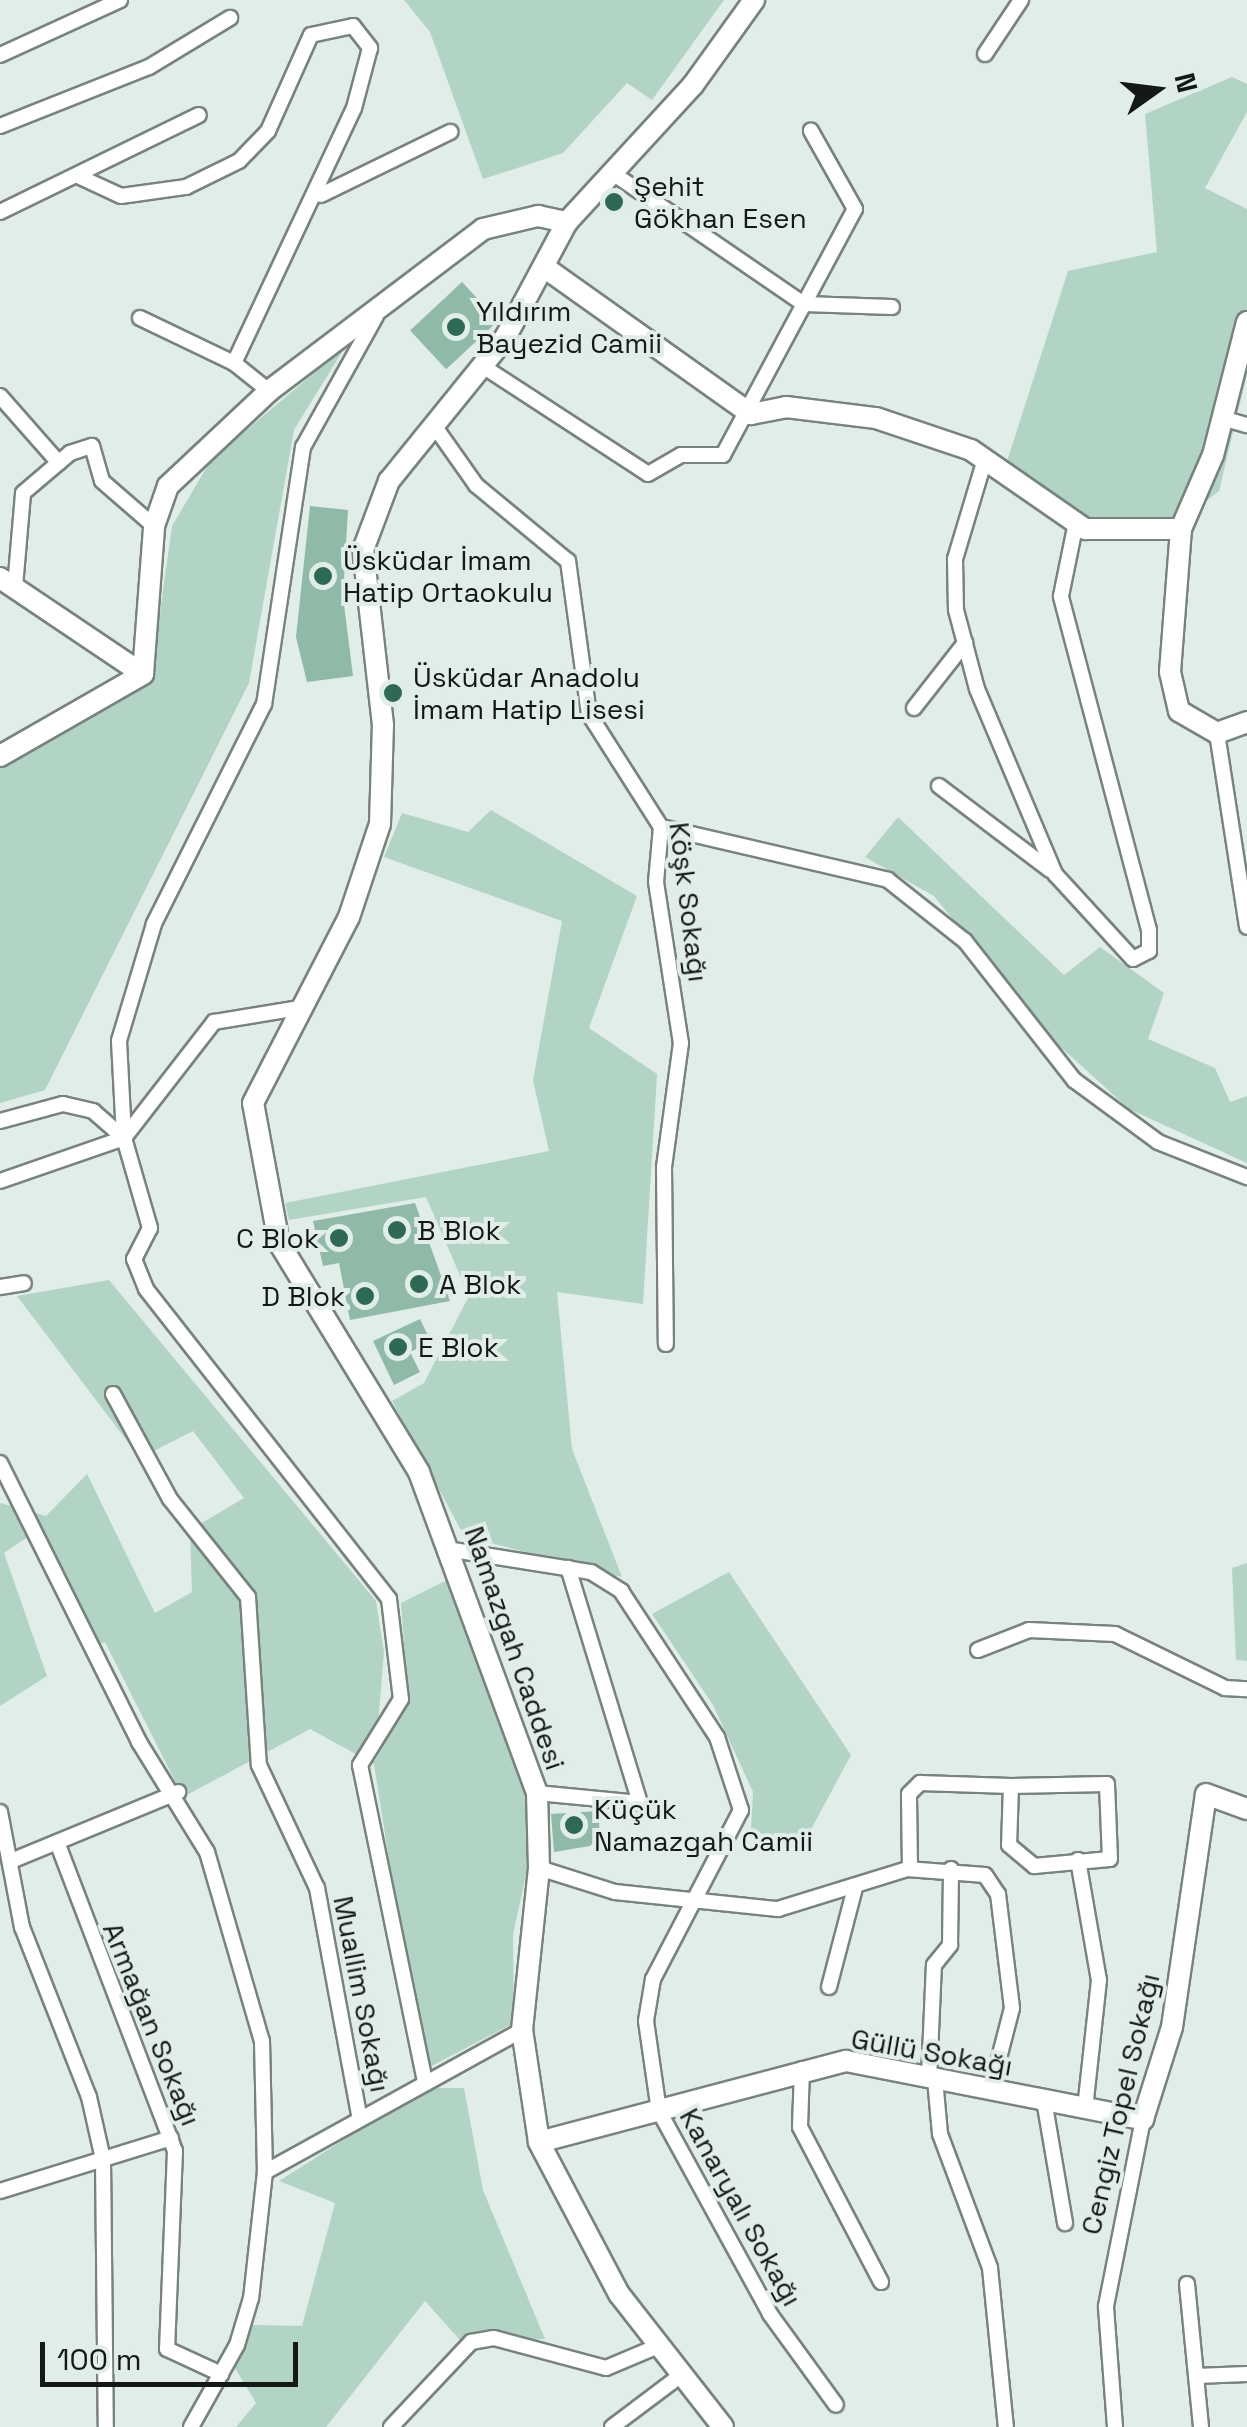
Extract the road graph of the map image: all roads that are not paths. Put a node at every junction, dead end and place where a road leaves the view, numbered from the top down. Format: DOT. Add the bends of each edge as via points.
graph roads {
  1 [pos="120,0"];
  2 [pos="754,0"];
  3 [pos="1021,0"];
  4 [pos="230,18"];
  5 [pos="986,54"];
  6 [pos="0,55"];
  7 [pos="199,115"];
  8 [pos="0,126"];
  9 [pos="450,132"];
  10 [pos="811,132"];
  11 [pos="611,172"];
  12 [pos="80,177"];
  13 [pos="320,195"];
  14 [pos="0,212"];
  15 [pos="567,222"];
  16 [pos="544,267"];
  17 [pos="384,302"];
  18 [pos="804,304"];
  19 [pos="892,307"];
  20 [pos="140,318"];
  21 [pos="1247,322"];
  22 [pos="234,364"];
  23 [pos="481,365"];
  24 [pos="269,390"];
  25 [pos="0,396"];
  26 [pos="751,414"];
  27 [pos="1222,418"];
  28 [pos="433,424"];
  29 [pos="1247,425"];
  30 [pos="985,459"];
  31 [pos="59,463"];
  32 [pos="1076,522"];
  33 [pos="154,526"];
  34 [pos="1182,529"];
  35 [pos="8,582"];
  36 [pos="964,643"];
  37 [pos="143,674"];
  38 [pos="914,708"];
  39 [pos="1247,722"];
  40 [pos="1217,733"];
  41 [pos="0,756"];
  42 [pos="939,786"];
  43 [pos="660,827"];
  44 [pos="1055,874"];
  45 [pos="1247,927"];
  46 [pos="299,1008"];
  47 [pos="0,1121"];
  48 [pos="124,1138"];
  49 [pos="1247,1177"];
  50 [pos="0,1180"];
  51 [pos="24,1283"];
  52 [pos="0,1288"];
  53 [pos="666,1344"];
  54 [pos="112,1394"];
  55 [pos="0,1463"];
  56 [pos="453,1550"];
  57 [pos="568,1568"];
  58 [pos="978,1650"];
  59 [pos="1247,1689"];
  60 [pos="1011,1786"];
  61 [pos="178,1792"];
  62 [pos="537,1793"];
  63 [pos="1247,1809"];
  64 [pos="0,1812"];
  65 [pos="57,1842"];
  66 [pos="1078,1860"];
  67 [pos="11,1861"];
  68 [pos="539,1868"];
  69 [pos="910,1868"];
  70 [pos="951,1869"];
  71 [pos="8,1887"];
  72 [pos="855,1888"];
  73 [pos="695,1904"];
  74 [pos="828,1987"];
  75 [pos="522,2030"];
  76 [pos="802,2069"];
  77 [pos="932,2079"];
  78 [pos="425,2083"];
  79 [pos="991,2089"];
  80 [pos="1044,2100"];
  81 [pos="1084,2108"];
  82 [pos="659,2111"];
  83 [pos="1143,2119"];
  84 [pos="360,2120"];
  85 [pos="171,2138"];
  86 [pos="539,2142"];
  87 [pos="102,2159"];
  88 [pos="265,2172"];
  89 [pos="0,2191"];
  90 [pos="1065,2224"];
  91 [pos="881,2282"];
  92 [pos="1187,2284"];
  93 [pos="656,2347"];
  94 [pos="221,2374"];
  95 [pos="1247,2374"];
  96 [pos="680,2376"];
  97 [pos="1196,2376"];
  98 [pos="836,2405"];
  99 [pos="106,2427"];
  100 [pos="191,2427"];
  101 [pos="390,2427"];
  102 [pos="612,2427"];
  103 [pos="723,2427"];
  104 [pos="1006,2427"];
  105 [pos="1115,2427"];
  106 [pos="1201,2427"];
  1 -- 6 [label="street"];
  2 -- 11 [label="street, Namazgah Caddesi" via="693,85"];
  3 -- 5 [label="street"];
  4 -- 8 [label="street" via="166,59"];
  7 -- 12 [label="street"];
  9 -- 13 [label="street"];
  10 -- 18 [label="street" via="855,209"];
  11 -- 15 [label="street, Namazgah Caddesi"];
  11 -- 18 [label="street"];
  12 -- 13 [label="street" via="121,196 186,187 239,161 268,131 311,36 353,26 370,48"];
  12 -- 14 [label="street"];
  13 -- 22 [label="street"];
  15 -- 16 [label="street, Namazgah Caddesi"];
  15 -- 17 [label="street" via="538,216 483,230"];
  16 -- 23 [label="street, Namazgah Caddesi"];
  16 -- 26 [label="street"];
  17 -- 24 [label="street"];
  17 -- 48 [label="street" via="303,447 264,704 154,924 119,1041"];
  18 -- 19 [label="street"];
  18 -- 26 [label="street"];
  20 -- 22 [label="street"];
  21 -- 27 [label="street"];
  22 -- 24 [label="street"];
  23 -- 26 [label="street" via="648,474 681,455 723,456"];
  23 -- 28 [label="street, Namazgah Caddesi"];
  24 -- 33 [label="street" via="168,486"];
  25 -- 31 [label="street"];
  26 -- 30 [label="street" via="786,408 876,418"];
  27 -- 29 [label="street"];
  27 -- 34 [label="street"];
  28 -- 43 [label="street, Köşk Sokağı" via="476,485 568,561 589,714"];
  28 -- 46 [label="street, Namazgah Caddesi" via="389,482 362,550 383,725 380,824 349,917"];
  30 -- 32 [label="street"];
  30 -- 36 [label="street" via="955,558"];
  31 -- 33 [label="street" via="92,446 102,481"];
  31 -- 35 [label="street" via="19,506"];
  32 -- 34 [label="street"];
  32 -- 44 [label="street" via="1061,596 1106,746 1149,951 1134,959"];
  33 -- 37 [label="street"];
  34 -- 40 [label="street" via="1170,672 1179,711"];
  35 -- 37 [label="street"];
  36 -- 38 [label="street"];
  36 -- 44 [label="street"];
  37 -- 41 [label="street"];
  39 -- 40 [label="street"];
  40 -- 45 [label="street"];
  42 -- 44 [label="street"];
  43 -- 49 [label="street" via="888,880 965,941 1074,1080 1158,1142"];
  43 -- 53 [label="street, Köşk Sokağı" via="656,882 682,1043 664,1167"];
  46 -- 48 [label="street" via="214,1022"];
  46 -- 56 [label="street, Namazgah Caddesi" via="253,1103 268,1210 297,1280 420,1472"];
  47 -- 48 [label="street" via="64,1104 93,1111"];
  48 -- 50 [label="street"];
  48 -- 78 [label="street" via="147,1198 150,1228 134,1259 146,1289 389,1599 401,1699 360,1765"];
  51 -- 52 [label="street"];
  54 -- 84 [label="street, Muallim Sokağı" via="170,1499 248,1597 259,1765 316,1888"];
  55 -- 61 [label="street" via="139,1742"];
  56 -- 57 [label="street, Kanaryalı Sokağı"];
  56 -- 62 [label="street, Namazgah Caddesi"];
  57 -- 62 [label="street" via="640,1802"];
  57 -- 73 [label="street, Kanaryalı Sokağı" via="621,1590 717,1737 742,1810"];
  58 -- 59 [label="street" via="1030,1630 1115,1634"];
  60 -- 66 [label="street" via="1015,1858 1034,1866"];
  60 -- 66 [label="street" via="1107,1784 1110,1859"];
  60 -- 69 [label="street" via="920,1783 909,1794"];
  61 -- 65 [label="street"];
  61 -- 88 [label="street" via="207,1852 262,2041"];
  62 -- 68 [label="street, Namazgah Caddesi"];
  63 -- 83 [label="street, Cengiz Topel Sokağı" via="1206,1794 1172,2026"];
  64 -- 67 [label="street"];
  65 -- 67 [label="street"];
  65 -- 85 [label="street, Armağan Sokağı"];
  66 -- 81 [label="street" via="1099,1980"];
  67 -- 71 [label="street"];
  68 -- 73 [label="street"];
  68 -- 75 [label="street, Namazgah Caddesi"];
  69 -- 70 [label="street"];
  69 -- 72 [label="street"];
  70 -- 77 [label="street" via="950,1944 934,1964"];
  70 -- 79 [label="street" via="985,1875 998,1894 1012,2008"];
  71 -- 87 [label="street"];
  72 -- 73 [label="street" via="778,1909"];
  72 -- 74 [label="street"];
  73 -- 82 [label="street, Kanaryalı Sokağı" via="654,1979 646,2020"];
  75 -- 78 [label="street"];
  75 -- 86 [label="street, Namazgah Caddesi"];
  76 -- 77 [label="street, Güllü Sokağı" via="846,2060"];
  76 -- 82 [label="street, Güllü Sokağı"];
  76 -- 91 [label="street" via="800,2127"];
  77 -- 79 [label="street, Güllü Sokağı"];
  77 -- 104 [label="street" via="940,2134 990,2268"];
  78 -- 84 [label="street"];
  79 -- 80 [label="street, Güllü Sokağı"];
  80 -- 81 [label="street, Güllü Sokağı"];
  80 -- 90 [label="street"];
  81 -- 83 [label="street, Güllü Sokağı"];
  82 -- 86 [label="street, Güllü Sokağı"];
  82 -- 98 [label="street, Kanaryalı Sokağı" via="770,2314"];
  83 -- 105 [label="street, Cengiz Topel Sokağı" via="1106,2306"];
  84 -- 88 [label="street"];
  85 -- 87 [label="street"];
  85 -- 94 [label="street, Armağan Sokağı" via="166,2349"];
  86 -- 93 [label="street, Namazgah Caddesi" via="566,2205"];
  87 -- 89 [label="street"];
  87 -- 99 [label="street"];
  88 -- 94 [label="street" via="250,2298"];
  92 -- 97 [label="street"];
  93 -- 96 [label="street, Namazgah Caddesi"];
  93 -- 101 [label="street" via="606,2368 494,2338 471,2342"];
  94 -- 100 [label="street"];
  95 -- 97 [label="street"];
  96 -- 102 [label="street"];
  96 -- 103 [label="street, Namazgah Caddesi"];
  97 -- 106 [label="street"];
}
